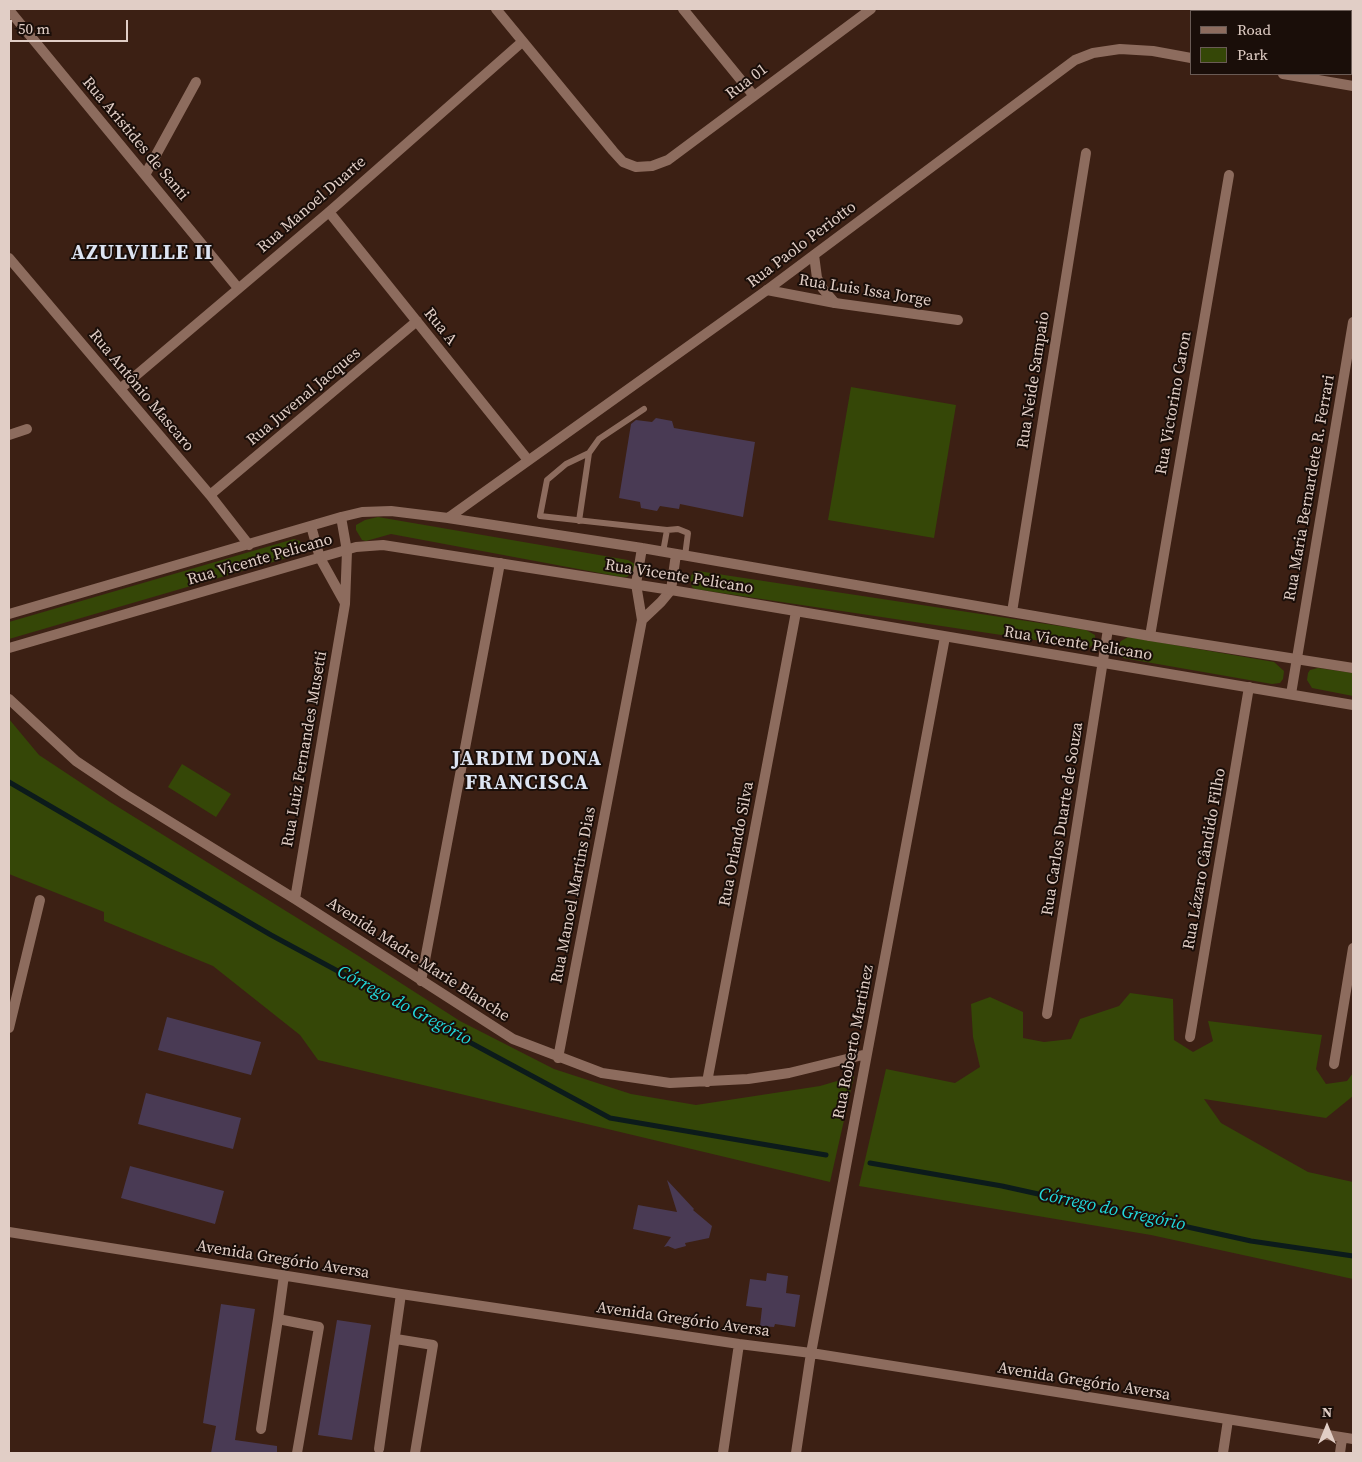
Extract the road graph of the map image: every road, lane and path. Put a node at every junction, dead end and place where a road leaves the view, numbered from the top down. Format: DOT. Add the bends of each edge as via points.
graph roads {
  1 [pos="496,9"];
  2 [pos="683,9"];
  3 [pos="871,9"];
  4 [pos="9,10"];
  5 [pos="522,42"];
  6 [pos="1190,58"];
  7 [pos="1289,75"];
  8 [pos="196,82"];
  9 [pos="1353,86"];
  10 [pos="754,96"];
  11 [pos="1086,153"];
  12 [pos="1229,175"];
  13 [pos="145,176"];
  14 [pos="329,212"];
  15 [pos="814,255"];
  16 [pos="9,258"];
  17 [pos="238,288"];
  18 [pos="768,290"];
  19 [pos="835,303"];
  20 [pos="958,320"];
  21 [pos="417,321"];
  22 [pos="1353,322"];
  23 [pos="120,389"];
  24 [pos="644,409"];
  25 [pos="27,429"];
  26 [pos="9,435"];
  27 [pos="589,453"];
  28 [pos="528,460"];
  29 [pos="210,495"];
  30 [pos="341,517"];
  31 [pos="448,518"];
  32 [pos="579,521"];
  33 [pos="311,526"];
  34 [pos="667,530"];
  35 [pos="249,545"];
  36 [pos="642,548"];
  37 [pos="347,551"];
  38 [pos="663,552"];
  39 [pos="681,555"];
  40 [pos="320,558"];
  41 [pos="500,563"];
  42 [pos="636,584"];
  43 [pos="671,590"];
  44 [pos="345,604"];
  45 [pos="796,612"];
  46 [pos="1012,612"];
  47 [pos="9,614"];
  48 [pos="642,620"];
  49 [pos="1108,629"];
  50 [pos="1150,636"];
  51 [pos="945,637"];
  52 [pos="9,648"];
  53 [pos="1296,659"];
  54 [pos="1103,663"];
  55 [pos="1353,668"];
  56 [pos="1249,687"];
  57 [pos="1291,694"];
  58 [pos="9,699"];
  59 [pos="1353,705"];
  60 [pos="295,899"];
  61 [pos="40,900"];
  62 [pos="1353,948"];
  63 [pos="420,981"];
  64 [pos="1047,1014"];
  65 [pos="9,1028"];
  66 [pos="1190,1036"];
  67 [pos="867,1054"];
  68 [pos="558,1058"];
  69 [pos="1334,1064"];
  70 [pos="707,1082"];
  71 [pos="9,1232"];
  72 [pos="284,1276"];
  73 [pos="401,1294"];
  74 [pos="278,1319"];
  75 [pos="396,1339"];
  76 [pos="739,1344"];
  77 [pos="811,1353"];
  78 [pos="1228,1420"];
  79 [pos="260,1429"];
  80 [pos="1348,1439"];
  81 [pos="379,1449"];
  82 [pos="298,1453"];
  83 [pos="415,1453"];
  84 [pos="723,1453"];
  85 [pos="796,1453"];
  86 [pos="1223,1453"];
  87 [pos="1340,1453"];
  1 -- 5 [label="street"];
  2 -- 10 [label="street"];
  3 -- 10 [label="street, Rua 01"];
  4 -- 13 [label="street, Rua Aristides de Santi"];
  5 -- 10 [label="street, Rua 01" via="623,162 636,167 668,160"];
  5 -- 14 [label="street, Rua Manoel Duarte"];
  6 -- 15 [label="street, Rua Paolo Periotto" via="1120,49 1093,53 1075,60"];
  7 -- 9 [label="street"];
  8 -- 13 [label="street"];
  11 -- 46 [label="street, Rua Neide Sampaio"];
  12 -- 50 [label="street, Rua Victorino Caron"];
  13 -- 17 [label="street, Rua Aristides de Santi"];
  14 -- 17 [label="street, Rua Manoel Duarte"];
  14 -- 21 [label="street, Rua A"];
  15 -- 18 [label="street, Rua Paolo Periotto"];
  15 -- 19 [label="street" via="817,278"];
  16 -- 23 [label="street, Rua Antônio Mascaro"];
  17 -- 23 [label="street, Rua Manoel Duarte"];
  18 -- 19 [label="street, Rua Luis Issa Jorge"];
  18 -- 28 [label="street, Rua Paolo Periotto"];
  19 -- 20 [label="street, Rua Luis Issa Jorge"];
  21 -- 28 [label="street, Rua A"];
  21 -- 29 [label="street, Rua Juvenal Jacques"];
  22 -- 53 [label="street, Rua Maria Bernardete R. Ferrari"];
  23 -- 29 [label="street, Rua Antônio Mascaro"];
  24 -- 27 [label="lane" via="600,439"];
  25 -- 26 [label="street"];
  27 -- 32 [label="lane"];
  27 -- 32 [label="lane" via="566,464 547,480 540,516"];
  28 -- 31 [label="street, Rua Paolo Periotto"];
  29 -- 35 [label="street, Rua Antônio Mascaro"];
  30 -- 31 [label="street, Rua Vicente Pelicano" via="391,511"];
  30 -- 33 [label="street, Rua Vicente Pelicano"];
  30 -- 37 [label="street, Rua Luiz Fernandes Musetti"];
  31 -- 36 [label="street, Rua Vicente Pelicano"];
  32 -- 34 [label="lane"];
  33 -- 35 [label="street, Rua Vicente Pelicano"];
  33 -- 40 [label="street"];
  34 -- 38 [label="lane"];
  34 -- 39 [label="lane" via="678,529 688,533"];
  35 -- 47 [label="street, Rua Vicente Pelicano"];
  36 -- 38 [label="street, Rua Vicente Pelicano"];
  36 -- 42 [label="street, Rua Manoel Martins Dias"];
  37 -- 40 [label="street, Rua Vicente Pelicano"];
  37 -- 41 [label="street, Rua Vicente Pelicano" via="383,545"];
  37 -- 44 [label="street, Rua Luiz Fernandes Musetti"];
  38 -- 39 [label="street, Rua Vicente Pelicano"];
  39 -- 43 [label="street"];
  39 -- 46 [label="street, Rua Vicente Pelicano"];
  40 -- 44 [label="street"];
  40 -- 52 [label="street, Rua Vicente Pelicano"];
  41 -- 42 [label="street, Rua Vicente Pelicano"];
  41 -- 63 [label="street"];
  42 -- 43 [label="street, Rua Vicente Pelicano"];
  42 -- 48 [label="street, Rua Manoel Martins Dias"];
  43 -- 45 [label="street, Rua Vicente Pelicano"];
  43 -- 48 [label="street"];
  44 -- 60 [label="street, Rua Luiz Fernandes Musetti"];
  45 -- 51 [label="street, Rua Vicente Pelicano"];
  45 -- 70 [label="street, Rua Orlando Silva"];
  46 -- 49 [label="street, Rua Vicente Pelicano"];
  48 -- 68 [label="street, Rua Manoel Martins Dias"];
  49 -- 50 [label="street, Rua Vicente Pelicano"];
  49 -- 54 [label="street, Rua Carlos Duarte de Souza"];
  50 -- 53 [label="street, Rua Vicente Pelicano"];
  51 -- 54 [label="street, Rua Vicente Pelicano"];
  51 -- 67 [label="street, Rua Roberto Martinez"];
  53 -- 55 [label="street, Rua Vicente Pelicano"];
  53 -- 57 [label="street, Rua Maria Bernardete R. Ferrari"];
  54 -- 56 [label="street, Rua Vicente Pelicano"];
  54 -- 64 [label="street, Rua Carlos Duarte de Souza"];
  56 -- 57 [label="street, Rua Vicente Pelicano"];
  56 -- 66 [label="street, Rua Lázaro Cândido Filho"];
  57 -- 59 [label="street, Rua Vicente Pelicano"];
  58 -- 60 [label="street, Avenida Madre Marie Blanche" via="76,761"];
  60 -- 63 [label="street, Avenida Madre Marie Blanche"];
  61 -- 65 [label="street"];
  62 -- 69 [label="street"];
  63 -- 68 [label="street, Avenida Madre Marie Blanche" via="513,1039"];
  67 -- 70 [label="street, Avenida Madre Marie Blanche" via="789,1073"];
  67 -- 77 [label="street, Rua Roberto Martinez"];
  68 -- 70 [label="street, Avenida Madre Marie Blanche" via="602,1073 670,1083"];
  71 -- 72 [label="street, Avenida Gregório Aversa"];
  72 -- 73 [label="street, Avenida Gregório Aversa"];
  72 -- 74 [label="street"];
  73 -- 75 [label="street"];
  73 -- 76 [label="street, Avenida Gregório Aversa"];
  74 -- 79 [label="street"];
  74 -- 82 [label="street" via="319,1327"];
  75 -- 81 [label="street"];
  75 -- 83 [label="street" via="433,1345"];
  76 -- 77 [label="street, Avenida Gregório Aversa"];
  76 -- 84 [label="street"];
  77 -- 78 [label="street, Avenida Gregório Aversa"];
  77 -- 85 [label="street, Rua Roberto Martinez"];
  78 -- 80 [label="street, Avenida Gregório Aversa"];
  78 -- 86 [label="street"];
  80 -- 87 [label="street"];
}
